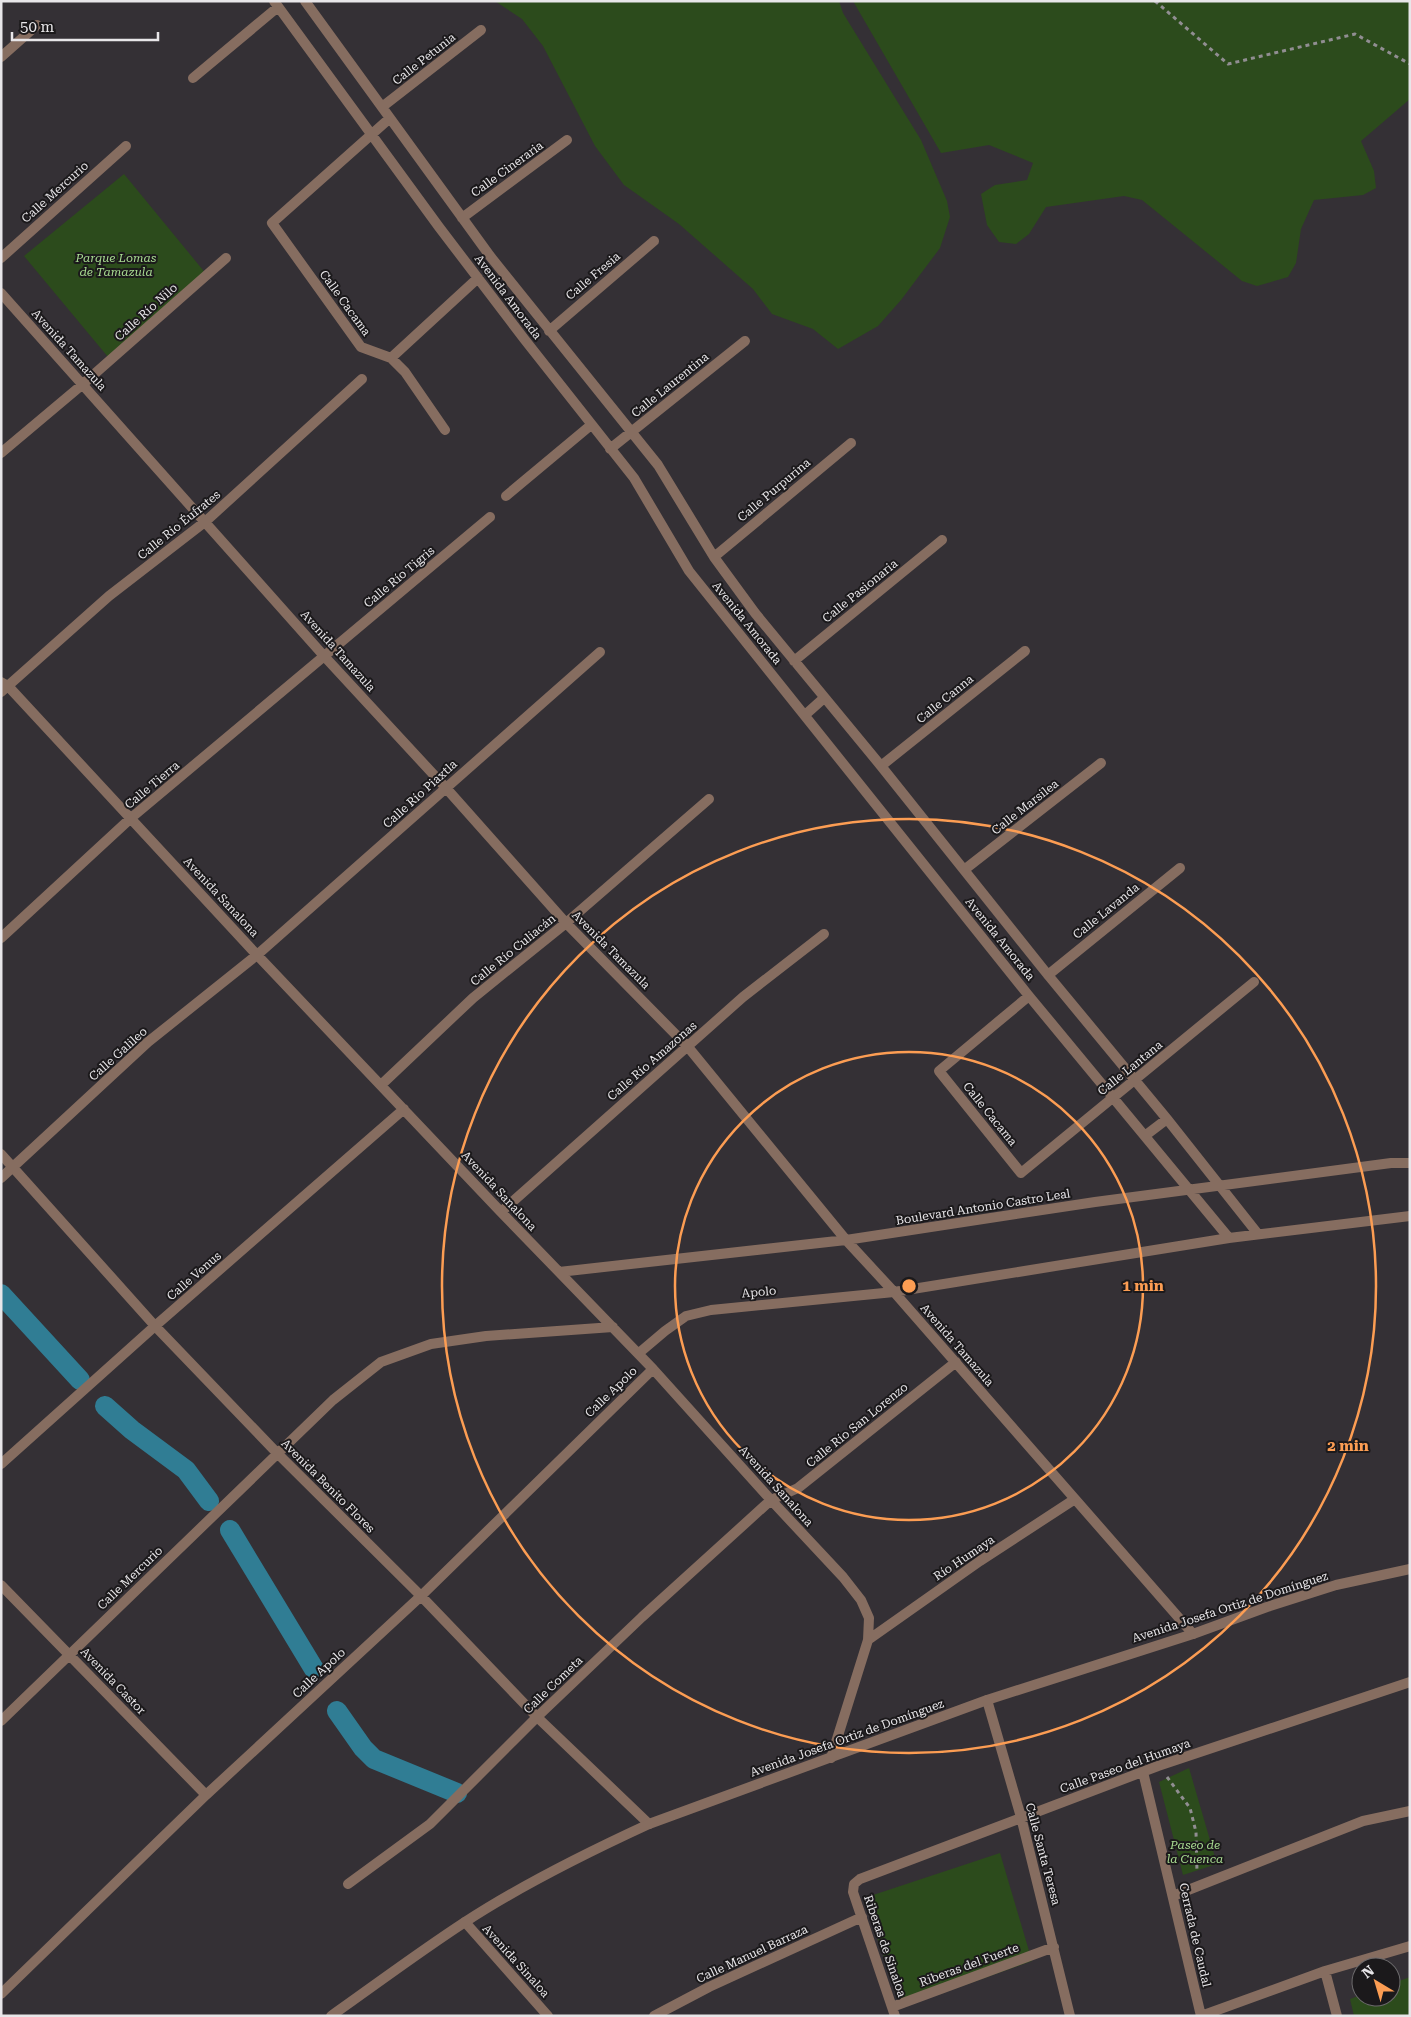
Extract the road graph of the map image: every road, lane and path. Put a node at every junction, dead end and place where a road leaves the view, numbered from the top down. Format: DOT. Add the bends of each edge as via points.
graph roads {
  1 [pos="305,1"];
  2 [pos="1155,1"];
  3 [pos="276,4"];
  4 [pos="37,25"];
  5 [pos="481,30"];
  6 [pos="1,57"];
  7 [pos="1410,64"];
  8 [pos="193,78"];
  9 [pos="382,107"];
  10 [pos="390,118"];
  11 [pos="372,135"];
  12 [pos="567,140"];
  13 [pos="126,146"];
  14 [pos="462,218"];
  15 [pos="654,241"];
  16 [pos="1,258"];
  17 [pos="226,258"];
  18 [pos="478,278"];
  19 [pos="1,293"];
  20 [pos="549,331"];
  21 [pos="745,342"];
  22 [pos="391,358"];
  23 [pos="362,379"];
  24 [pos="83,384"];
  25 [pos="591,425"];
  26 [pos="446,430"];
  27 [pos="631,432"];
  28 [pos="851,443"];
  29 [pos="610,449"];
  30 [pos="1,453"];
  31 [pos="506,496"];
  32 [pos="490,518"];
  33 [pos="206,521"];
  34 [pos="942,540"];
  35 [pos="714,557"];
  36 [pos="1024,651"];
  37 [pos="600,652"];
  38 [pos="324,656"];
  39 [pos="794,661"];
  40 [pos="3,687"];
  41 [pos="824,698"];
  42 [pos="805,715"];
  43 [pos="1101,764"];
  44 [pos="881,766"];
  45 [pos="446,788"];
  46 [pos="710,799"];
  47 [pos="132,818"];
  48 [pos="1180,868"];
  49 [pos="964,870"];
  50 [pos="566,923"];
  51 [pos="824,934"];
  52 [pos="1,938"];
  53 [pos="257,955"];
  54 [pos="1048,975"];
  55 [pos="1254,982"];
  56 [pos="1029,996"];
  57 [pos="688,1047"];
  58 [pos="1135,1080"];
  59 [pos="381,1084"];
  60 [pos="1114,1097"];
  61 [pos="404,1109"];
  62 [pos="1168,1119"];
  63 [pos="1146,1135"];
  64 [pos="1,1154"];
  65 [pos="1410,1163"];
  66 [pos="14,1168"];
  67 [pos="1021,1173"];
  68 [pos="1,1178"];
  69 [pos="1220,1185"];
  70 [pos="1191,1190"];
  71 [pos="501,1212"];
  72 [pos="1410,1216"];
  73 [pos="1258,1234"];
  74 [pos="1230,1238"];
  75 [pos="846,1240"];
  76 [pos="559,1272"];
  77 [pos="894,1292"];
  78 [pos="155,1326"];
  79 [pos="613,1327"];
  80 [pos="639,1353"];
  81 [pos="956,1362"];
  82 [pos="653,1368"];
  83 [pos="277,1453"];
  84 [pos="1,1464"];
  85 [pos="1075,1499"];
  86 [pos="771,1500"];
  87 [pos="1410,1569"];
  88 [pos="1,1585"];
  89 [pos="421,1596"];
  90 [pos="1192,1634"];
  91 [pos="868,1640"];
  92 [pos="69,1654"];
  93 [pos="1410,1682"];
  94 [pos="987,1700"];
  95 [pos="537,1717"];
  96 [pos="1,1721"];
  97 [pos="831,1758"];
  98 [pos="1158,1766"];
  99 [pos="1143,1772"];
  100 [pos="206,1795"];
  101 [pos="1410,1811"];
  102 [pos="1021,1817"];
  103 [pos="649,1824"];
  104 [pos="348,1884"];
  105 [pos="854,1884"];
  106 [pos="1195,1887"];
  107 [pos="1173,1896"];
  108 [pos="862,1917"];
  109 [pos="465,1922"];
  110 [pos="1410,1946"];
  111 [pos="1054,1947"];
  112 [pos="1325,1971"];
  113 [pos="1,1994"];
  114 [pos="894,2011"];
  115 [pos="331,2016"];
  116 [pos="548,2016"];
  117 [pos="654,2016"];
  118 [pos="1070,2016"];
  119 [pos="1201,2016"];
  120 [pos="1337,2016"];
  1 -- 9 [label="street, Avenida Amorada"];
  2 -- 7 [label="path" via="1228,64 1355,34"];
  3 -- 8 [label="street"];
  3 -- 11 [label="street, Avenida Amorada"];
  4 -- 6 [label="street"];
  5 -- 9 [label="street, Calle Petunia"];
  9 -- 10 [label="street, Avenida Amorada"];
  10 -- 11 [label="street"];
  10 -- 14 [label="street, Avenida Amorada"];
  11 -- 18 [label="street, Avenida Amorada"];
  11 -- 22 [label="street, Calle Cacama" via="272,223 361,347"];
  12 -- 14 [label="street, Calle Cineraria"];
  13 -- 16 [label="street, Calle Mercurio"];
  14 -- 20 [label="street, Avenida Amorada"];
  15 -- 20 [label="street, Calle Fresia"];
  17 -- 24 [label="street, Calle Río Nilo"];
  18 -- 22 [label="street"];
  18 -- 25 [label="street, Avenida Amorada"];
  19 -- 24 [label="street, Avenida Tamazula"];
  20 -- 27 [label="street, Avenida Amorada"];
  21 -- 27 [label="street, Calle Laurentina"];
  22 -- 26 [label="street, Calle Cacama" via="405,372"];
  23 -- 33 [label="street, Calle Río Éufrates"];
  24 -- 30 [label="street, Calle Río Nilo"];
  24 -- 33 [label="street, Avenida Tamazula"];
  25 -- 29 [label="street, Avenida Amorada"];
  25 -- 31 [label="street"];
  27 -- 29 [label="street, Calle Laurentina"];
  27 -- 35 [label="street, Avenida Amorada" via="658,465"];
  28 -- 35 [label="street, Calle Purpurina"];
  29 -- 42 [label="street, Avenida Amorada" via="634,478 689,570"];
  32 -- 38 [label="street, Calle Río Tigris"];
  33 -- 38 [label="street, Avenida Tamazula"];
  33 -- 40 [label="street, Calle Río Éufrates" via="108,596"];
  34 -- 39 [label="street, Calle Pasionaria"];
  35 -- 39 [label="street, Avenida Amorada"];
  36 -- 44 [label="street, Calle Canna"];
  37 -- 45 [label="street, Calle Río Piaxtla"];
  38 -- 45 [label="street, Avenida Tamazula"];
  38 -- 47 [label="street, Calle Tierra"];
  39 -- 41 [label="street, Avenida Amorada"];
  40 -- 47 [label="street, Avenida Sanalona"];
  41 -- 42 [label="street"];
  41 -- 44 [label="street, Avenida Amorada"];
  42 -- 56 [label="street, Avenida Amorada"];
  43 -- 49 [label="street, Calle Marsilea"];
  44 -- 49 [label="street, Avenida Amorada"];
  45 -- 50 [label="street, Avenida Tamazula"];
  45 -- 53 [label="street, Calle Río Piaxtla"];
  46 -- 50 [label="street, Calle Río Culiacán"];
  47 -- 52 [label="street, Calle Tierra"];
  47 -- 53 [label="street, Avenida Sanalona"];
  48 -- 54 [label="street, Calle Lavanda"];
  49 -- 54 [label="street, Avenida Amorada"];
  50 -- 57 [label="street, Avenida Tamazula"];
  50 -- 59 [label="street, Calle Río Culiacán" via="473,998"];
  51 -- 57 [label="street, Calle Río Amazonas" via="744,997"];
  53 -- 59 [label="street, Avenida Sanalona"];
  53 -- 66 [label="street, Calle Galileo" via="148,1042"];
  54 -- 58 [label="street, Avenida Amorada"];
  55 -- 58 [label="street, Calle Lantana"];
  56 -- 60 [label="street, Avenida Amorada"];
  56 -- 67 [label="street, Calle Cacama" via="939,1071"];
  57 -- 71 [label="street, Calle Río Amazonas"];
  57 -- 75 [label="street, Avenida Tamazula"];
  58 -- 60 [label="street, Calle Lantana"];
  58 -- 62 [label="street, Avenida Amorada"];
  59 -- 61 [label="street, Avenida Sanalona"];
  60 -- 63 [label="street, Avenida Amorada"];
  60 -- 67 [label="street, Calle Lantana"];
  61 -- 71 [label="street, Avenida Sanalona"];
  61 -- 78 [label="street, Calle Venus"];
  62 -- 63 [label="street"];
  62 -- 69 [label="street, Avenida Amorada"];
  63 -- 70 [label="street, Avenida Amorada"];
  64 -- 66 [label="street, Avenida Benito Flores"];
  65 -- 69 [label="street, Boulevard Antonio Castro Leal"];
  66 -- 68 [label="street, Calle Galileo"];
  66 -- 78 [label="street, Avenida Benito Flores"];
  69 -- 70 [label="street, Boulevard Antonio Castro Leal"];
  69 -- 73 [label="street, Avenida Amorada"];
  70 -- 74 [label="street, Avenida Amorada"];
  70 -- 75 [label="street, Boulevard Antonio Castro Leal"];
  71 -- 76 [label="street, Avenida Sanalona"];
  72 -- 73 [label="street"];
  73 -- 74 [label="street"];
  74 -- 77 [label="street"];
  75 -- 76 [label="street, Boulevard Antonio Castro Leal"];
  75 -- 77 [label="street, Avenida Tamazula"];
  76 -- 79 [label="street, Avenida Sanalona"];
  77 -- 80 [label="street, Apolo" via="711,1310 686,1316"];
  77 -- 81 [label="street, Avenida Tamazula"];
  78 -- 83 [label="street, Avenida Benito Flores"];
  78 -- 84 [label="street, Calle Venus"];
  79 -- 80 [label="street, Avenida Sanalona"];
  79 -- 83 [label="street, Calle Mercurio" via="486,1336 430,1344 381,1362 333,1400"];
  80 -- 82 [label="street, Avenida Sanalona"];
  81 -- 85 [label="street, Avenida Tamazula"];
  81 -- 86 [label="street, Calle Río San Lorenzo" via="798,1488"];
  82 -- 86 [label="street, Avenida Sanalona"];
  82 -- 89 [label="street, Calle Apolo"];
  83 -- 89 [label="street, Avenida Benito Flores"];
  83 -- 92 [label="street, Calle Mercurio"];
  85 -- 90 [label="street, Avenida Tamazula"];
  85 -- 91 [label="street, Río Humaya"];
  86 -- 91 [label="street, Avenida Sanalona" via="861,1600 870,1618"];
  86 -- 95 [label="street, Calle Cometa"];
  87 -- 90 [label="street, Avenida Josefa Ortiz de Domínguez" via="1336,1585"];
  88 -- 92 [label="street, Avenida Castor"];
  89 -- 95 [label="street, Avenida Benito Flores"];
  89 -- 100 [label="street, Calle Apolo"];
  90 -- 94 [label="street, Avenida Josefa Ortiz de Domínguez"];
  91 -- 97 [label="street, Avenida Sanalona"];
  92 -- 96 [label="street, Calle Mercurio"];
  92 -- 100 [label="street, Avenida Castor"];
  93 -- 98 [label="street, Calle Paseo del Humaya"];
  94 -- 97 [label="street, Avenida Josefa Ortiz de Domínguez"];
  94 -- 102 [label="street, Calle Santa Teresa"];
  95 -- 103 [label="street, Avenida Benito Flores"];
  95 -- 104 [label="street, Calle Cometa" via="430,1824"];
  97 -- 103 [label="street, Avenida Josefa Ortiz de Domínguez"];
  98 -- 99 [label="street, Calle Paseo del Humaya"];
  98 -- 106 [label="path" via="1190,1808 1198,1861"];
  99 -- 102 [label="street, Calle Paseo del Humaya"];
  99 -- 107 [label="street, Cerrada de Caudal"];
  100 -- 113 [label="street, Calle Apolo"];
  101 -- 106 [label="street" via="1363,1821"];
  102 -- 105 [label="street, Calle Paseo del Humaya"];
  102 -- 111 [label="street, Calle Santa Teresa"];
  103 -- 109 [label="street, Avenida Josefa Ortiz de Domínguez" via="594,1849"];
  105 -- 108 [label="street, Riberas de Sinaloa" via="853,1892"];
  106 -- 107 [label="street"];
  107 -- 119 [label="street, Cerrada de Caudal"];
  108 -- 114 [label="street, Riberas de Sinaloa"];
  108 -- 117 [label="street, Calle Manuel Barraza" via="709,1987"];
  109 -- 115 [label="street, Avenida Josefa Ortiz de Domínguez"];
  109 -- 116 [label="street, Avenida Sinaloa"];
  110 -- 112 [label="street"];
  111 -- 114 [label="street, Riberas del Fuerte"];
  111 -- 118 [label="street, Calle Santa Teresa"];
  112 -- 119 [label="street"];
  112 -- 120 [label="street"];
}
